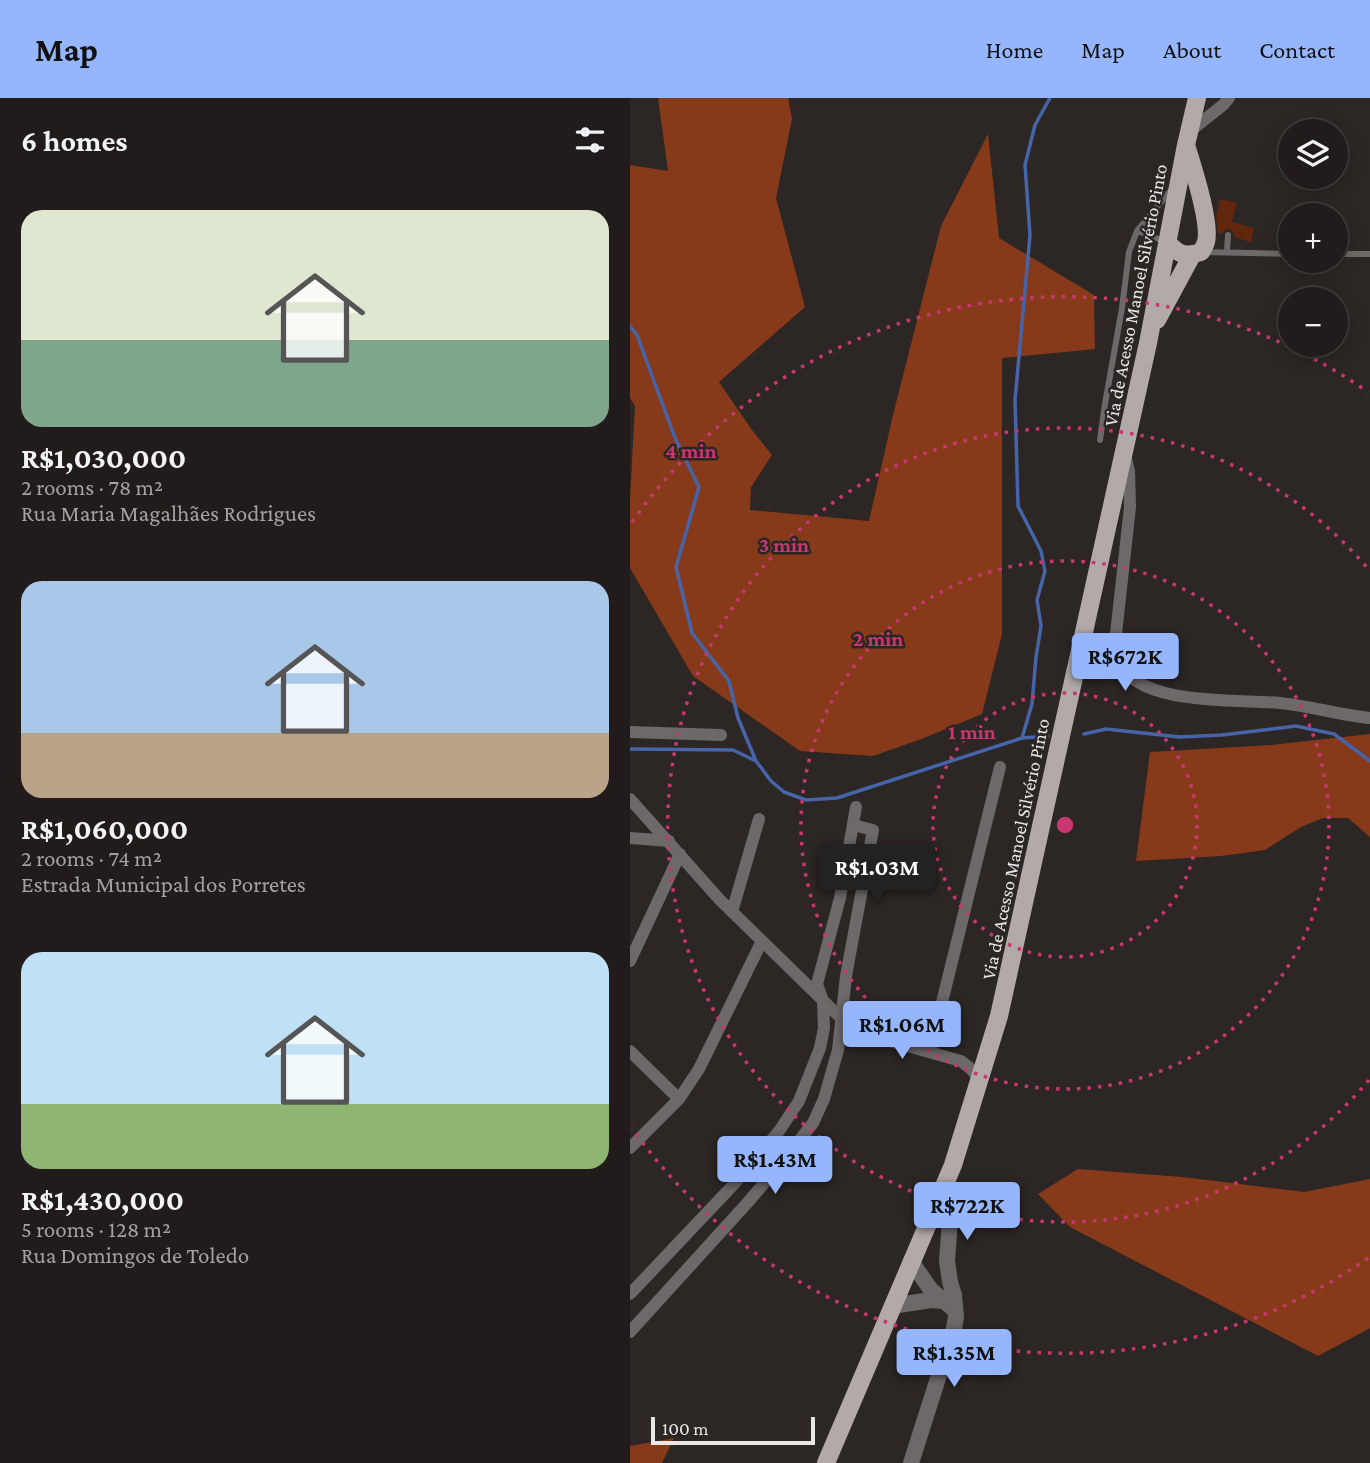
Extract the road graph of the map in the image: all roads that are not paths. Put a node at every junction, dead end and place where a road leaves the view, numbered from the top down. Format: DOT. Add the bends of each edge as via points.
graph roads {
  1 [pos="1188,98"];
  2 [pos="1197,98"];
  3 [pos="1229,98"];
  4 [pos="1187,139"];
  5 [pos="1180,179"];
  6 [pos="1137,231"];
  7 [pos="1228,235"];
  8 [pos="1167,242"];
  9 [pos="1227,252"];
  10 [pos="1197,253"];
  11 [pos="1278,254"];
  12 [pos="1348,254"];
  13 [pos="1370,254"];
  14 [pos="1150,332"];
  15 [pos="1100,440"];
  16 [pos="1124,451"];
  17 [pos="1370,718"];
  18 [pos="630,732"];
  19 [pos="721,735"];
  20 [pos="1000,766"];
  21 [pos="630,799"];
  22 [pos="856,807"];
  23 [pos="759,819"];
  24 [pos="853,825"];
  25 [pos="630,838"];
  26 [pos="669,841"];
  27 [pos="680,854"];
  28 [pos="733,912"];
  29 [pos="762,941"];
  30 [pos="630,961"];
  31 [pos="823,1002"];
  32 [pos="842,1019"];
  33 [pos="630,1051"];
  34 [pos="930,1051"];
  35 [pos="980,1080"];
  36 [pos="679,1099"];
  37 [pos="799,1101"];
  38 [pos="820,1109"];
  39 [pos="779,1131"];
  40 [pos="797,1143"];
  41 [pos="630,1148"];
  42 [pos="947,1179"];
  43 [pos="911,1261"];
  44 [pos="630,1294"];
  45 [pos="892,1306"];
  46 [pos="949,1306"];
  47 [pos="630,1332"];
  48 [pos="826,1463"];
  49 [pos="911,1463"];
  1 -- 4 [label="street"];
  2 -- 4 [label="main road, Via de Acesso Manoel Silvério Pinto"];
  3 -- 4 [label="street"];
  4 -- 5 [label="main road, Via de Acesso Manoel Silvério Pinto"];
  4 -- 10 [label="main road" via="1207,207 1206,242"];
  5 -- 6 [label="lane"];
  5 -- 8 [label="main road, Via de Acesso Manoel Silvério Pinto"];
  6 -- 8 [label="lane"];
  6 -- 15 [label="lane" via="1129,252"];
  7 -- 9 [label="lane"];
  8 -- 10 [label="main road" via="1184,255"];
  8 -- 14 [label="main road, Via de Acesso Manoel Silvério Pinto"];
  9 -- 10 [label="lane"];
  9 -- 11 [label="lane"];
  10 -- 14 [label="main road"];
  12 -- 13 [label="lane"];
  14 -- 16 [label="main road, Via de Acesso Manoel Silvério Pinto"];
  16 -- 17 [label="street" via="1130,507 1115,643 1116,655 1127,673 1154,690 1184,698 1277,703"];
  16 -- 35 [label="main road, Via de Acesso Manoel Silvério Pinto" via="1004,997"];
  18 -- 19 [label="street"];
  20 -- 34 [label="street"];
  21 -- 26 [label="street"];
  22 -- 24 [label="street"];
  23 -- 28 [label="street"];
  24 -- 31 [label="street" via="817,984"];
  24 -- 32 [label="street" via="873,830"];
  25 -- 26 [label="street"];
  26 -- 27 [label="street"];
  27 -- 28 [label="street"];
  27 -- 30 [label="street"];
  28 -- 29 [label="street"];
  29 -- 31 [label="street"];
  29 -- 36 [label="street" via="699,1069"];
  31 -- 32 [label="street"];
  31 -- 37 [label="street" via="820,1048"];
  32 -- 34 [label="street" via="886,1040"];
  32 -- 38 [label="street" via="836,1062"];
  33 -- 36 [label="street"];
  34 -- 35 [label="street" via="961,1061"];
  35 -- 42 [label="main road, Via de Acesso Manoel Silvério Pinto"];
  36 -- 41 [label="street"];
  37 -- 38 [label="street"];
  37 -- 39 [label="street"];
  38 -- 40 [label="street"];
  39 -- 40 [label="street"];
  39 -- 44 [label="street"];
  40 -- 47 [label="street"];
  42 -- 43 [label="main road, Via de Acesso Manoel Silvério Pinto"];
  42 -- 46 [label="street" via="951,1206 948,1269 954,1295"];
  43 -- 45 [label="main road, Via de Acesso Manoel Silvério Pinto"];
  43 -- 46 [label="street"];
  45 -- 46 [label="street" via="931,1300"];
  45 -- 48 [label="main road, Via de Acesso Manoel Silvério Pinto"];
  46 -- 49 [label="street" via="954,1328"];
}
